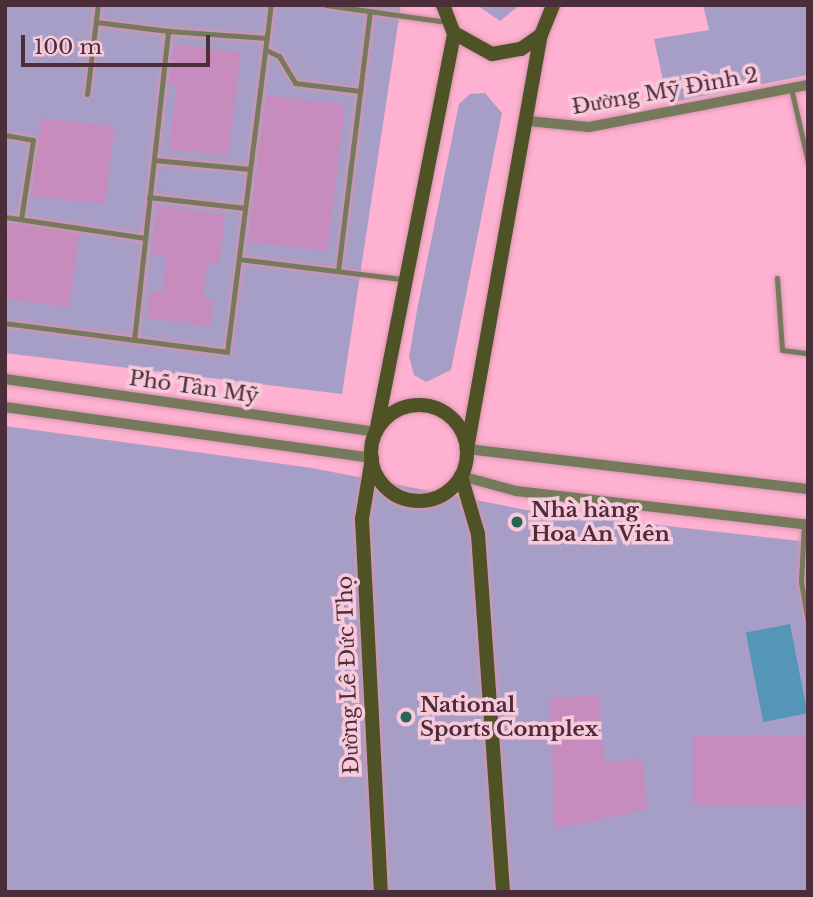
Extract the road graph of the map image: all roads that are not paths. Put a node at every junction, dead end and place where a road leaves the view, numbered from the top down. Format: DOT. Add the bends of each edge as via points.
graph roads {
  1 [pos="98,5"];
  2 [pos="271,5"];
  3 [pos="326,5"];
  4 [pos="443,5"];
  5 [pos="553,5"];
  6 [pos="370,10"];
  7 [pos="96,22"];
  8 [pos="450,27"];
  9 [pos="168,31"];
  10 [pos="541,36"];
  11 [pos="267,38"];
  12 [pos="265,50"];
  13 [pos="808,85"];
  14 [pos="791,88"];
  15 [pos="361,92"];
  16 [pos="87,94"];
  17 [pos="528,121"];
  18 [pos="5,135"];
  19 [pos="154,160"];
  20 [pos="808,162"];
  21 [pos="250,169"];
  22 [pos="149,197"];
  23 [pos="245,208"];
  24 [pos="5,217"];
  25 [pos="21,219"];
  26 [pos="145,238"];
  27 [pos="239,259"];
  28 [pos="338,271"];
  29 [pos="777,278"];
  30 [pos="406,280"];
  31 [pos="5,323"];
  32 [pos="134,340"];
  33 [pos="808,352"];
  34 [pos="5,379"];
  35 [pos="5,407"];
  36 [pos="376,432"];
  37 [pos="467,449"];
  38 [pos="372,458"];
  39 [pos="461,476"];
  40 [pos="808,489"];
  41 [pos="806,525"];
  42 [pos="808,620"];
  43 [pos="381,892"];
  44 [pos="503,892"];
  1 -- 7 [label="lane"];
  2 -- 11 [label="lane"];
  3 -- 6 [label="lane"];
  4 -- 8 [label="main road"];
  5 -- 10 [label="main road"];
  6 -- 8 [label="lane"];
  6 -- 15 [label="lane"];
  7 -- 9 [label="lane"];
  7 -- 16 [label="lane"];
  8 -- 10 [label="main road" via="492,54 521,49"];
  8 -- 30 [label="main road"];
  9 -- 11 [label="lane"];
  9 -- 19 [label="lane"];
  10 -- 17 [label="main road"];
  11 -- 12 [label="lane"];
  12 -- 15 [label="lane" via="279,56 295,83"];
  12 -- 21 [label="lane"];
  13 -- 14 [label="street, Đường Mỹ Đình 2"];
  14 -- 17 [label="street, Đường Mỹ Đình 2" via="589,127"];
  14 -- 20 [label="lane"];
  15 -- 28 [label="lane"];
  17 -- 37 [label="main road"];
  18 -- 25 [label="lane" via="33,140"];
  19 -- 21 [label="lane"];
  19 -- 22 [label="lane"];
  21 -- 23 [label="lane"];
  22 -- 23 [label="lane"];
  22 -- 26 [label="lane"];
  23 -- 27 [label="lane"];
  24 -- 25 [label="lane"];
  25 -- 26 [label="lane"];
  26 -- 32 [label="lane"];
  27 -- 28 [label="lane"];
  27 -- 32 [label="lane" via="227,352"];
  28 -- 30 [label="lane"];
  29 -- 33 [label="lane" via="782,350"];
  30 -- 36 [label="main road"];
  31 -- 32 [label="lane"];
  34 -- 36 [label="street, Phố Tân Mỹ"];
  35 -- 38 [label="street"];
  36 -- 37 [label="main road" via="391,414 421,405 450,416"];
  36 -- 38 [label="main road"];
  37 -- 39 [label="main road"];
  37 -- 40 [label="street"];
  38 -- 39 [label="main road" via="382,484 410,500 441,496"];
  38 -- 43 [label="main road, Đường Lê Đức Thọ" via="362,519"];
  39 -- 41 [label="street" via="520,491"];
  39 -- 44 [label="main road" via="478,534"];
  41 -- 42 [label="lane" via="801,582"];
}
